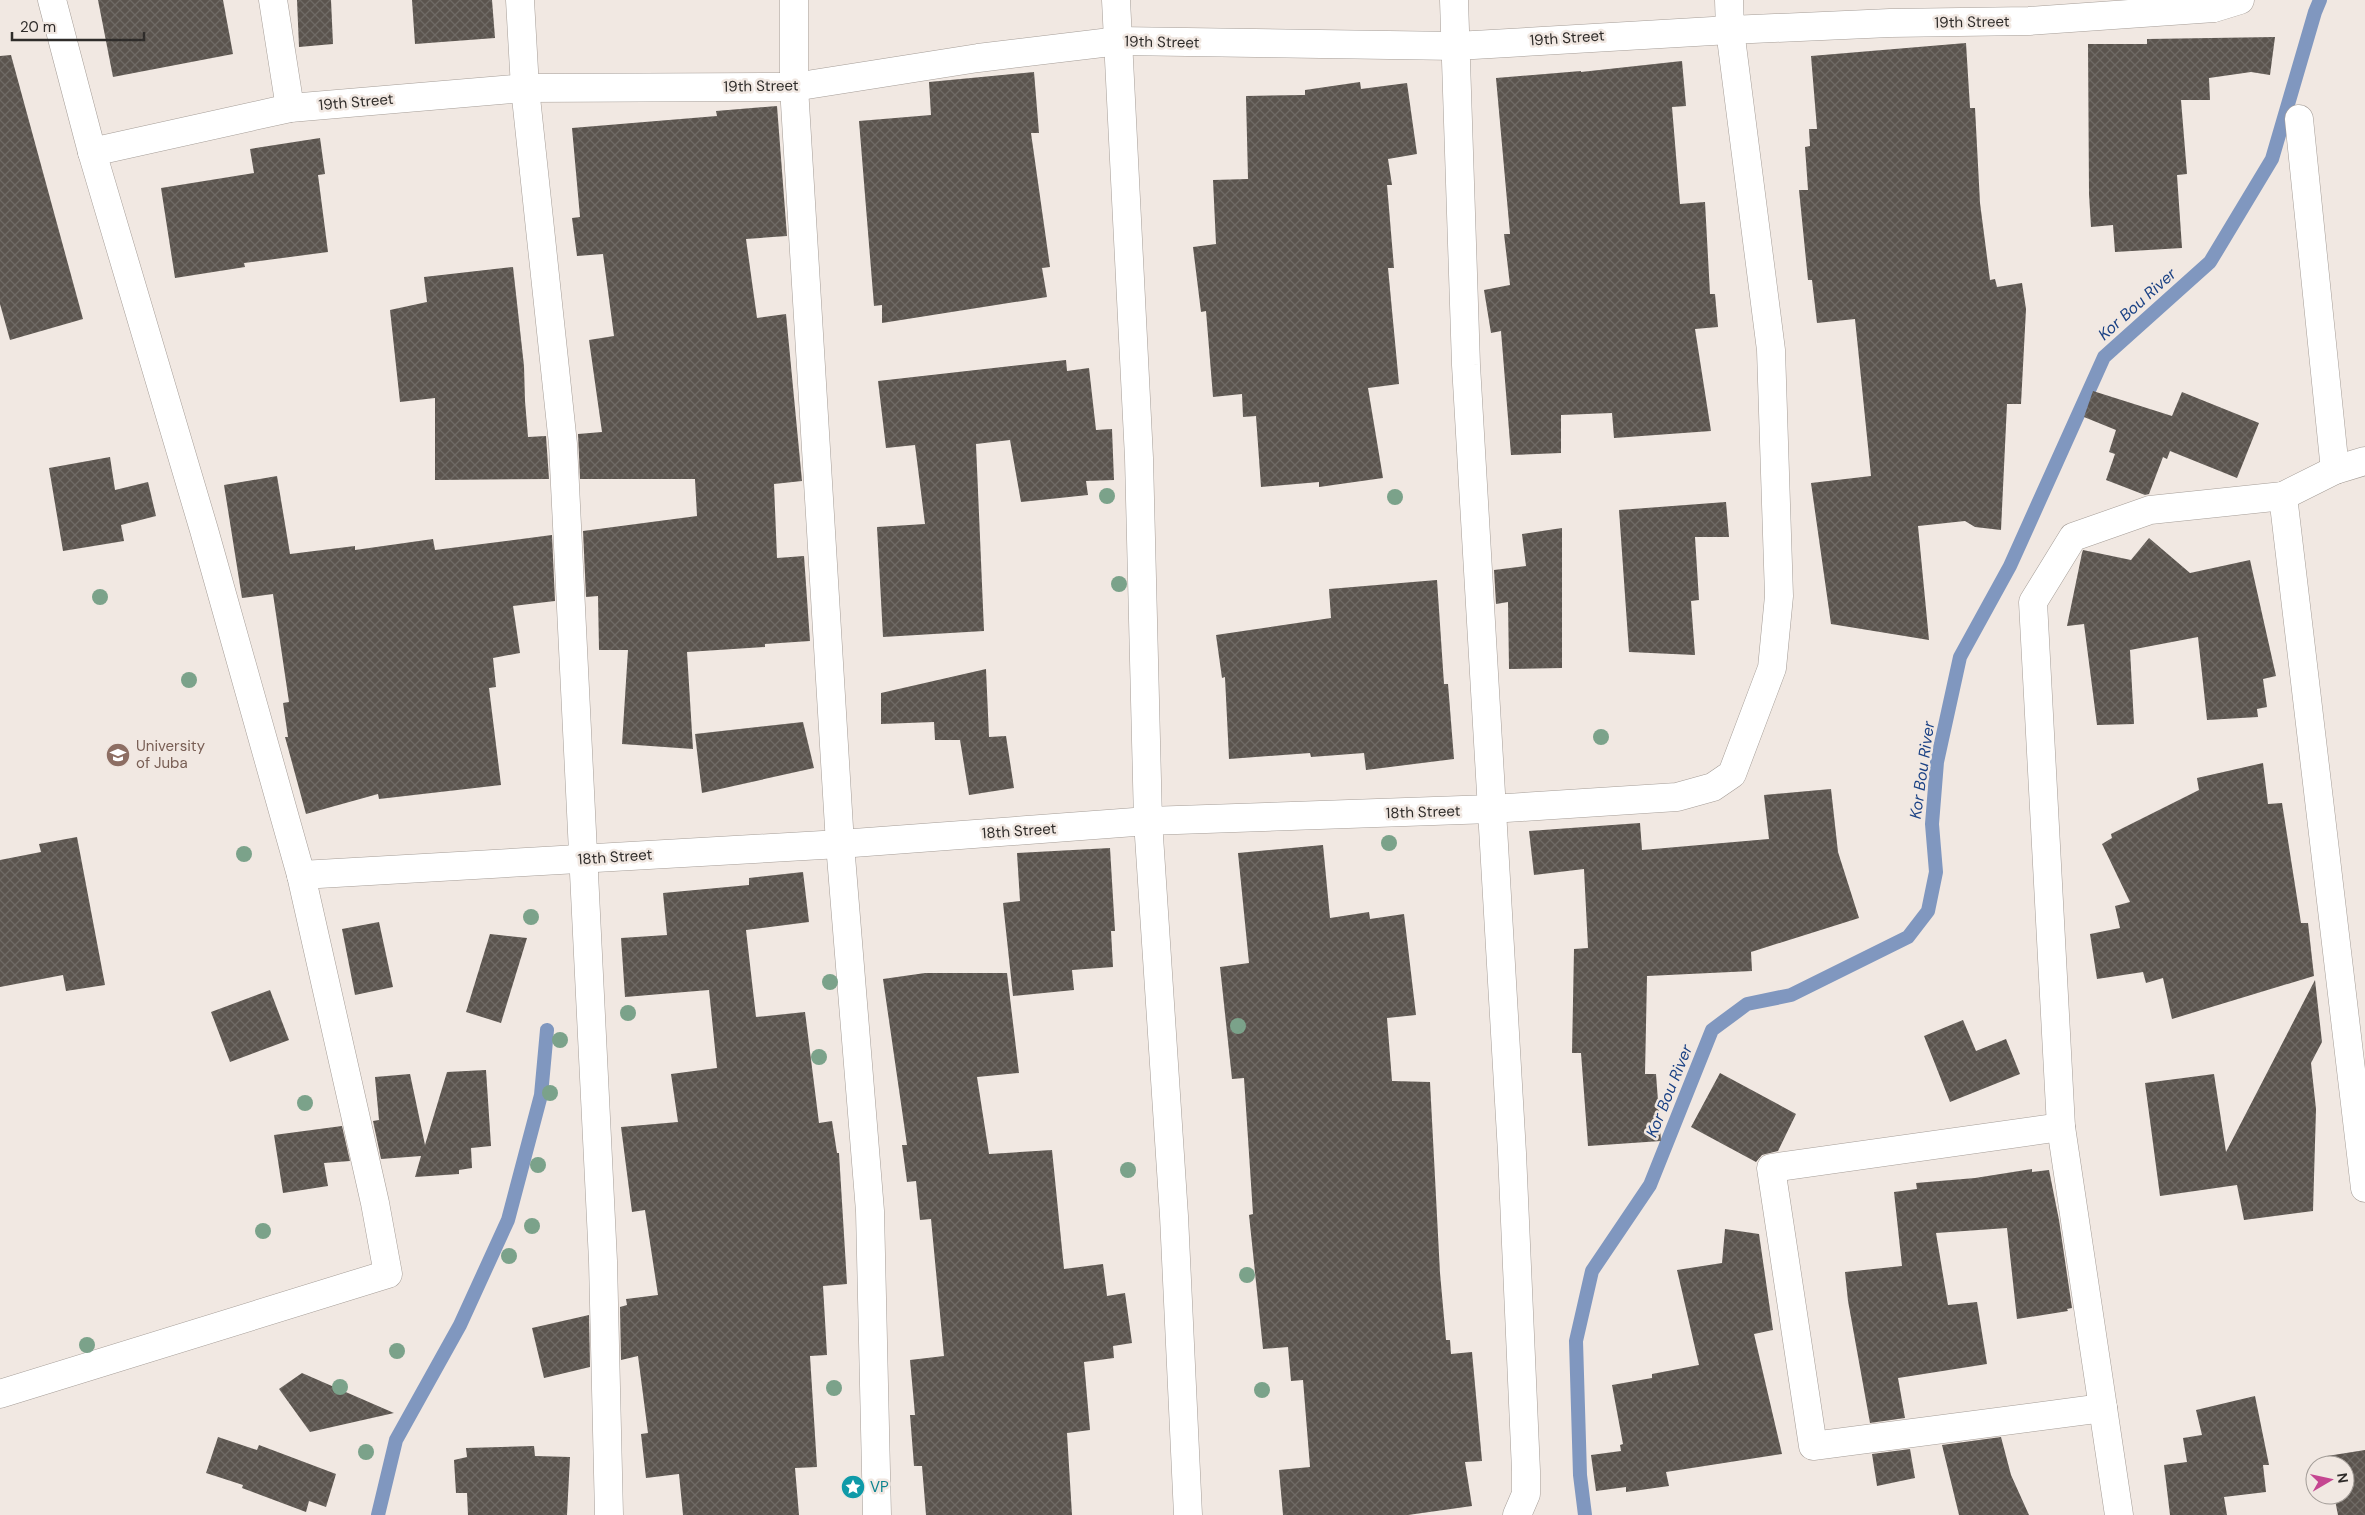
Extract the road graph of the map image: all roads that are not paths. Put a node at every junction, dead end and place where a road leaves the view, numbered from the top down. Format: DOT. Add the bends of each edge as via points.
graph roads {
  1 [pos="52,0"];
  2 [pos="273,0"];
  3 [pos="520,0"];
  4 [pos="794,0"];
  5 [pos="1116,0"];
  6 [pos="1454,0"];
  7 [pos="1729,0"];
  8 [pos="2240,0"];
  9 [pos="2029,11"];
  10 [pos="1730,30"];
  11 [pos="1118,41"];
  12 [pos="1456,46"];
  13 [pos="794,87"];
  14 [pos="525,88"];
  15 [pos="290,108"];
  16 [pos="2299,119"];
  17 [pos="92,152"];
  18 [pos="2365,461"];
  19 [pos="2335,470"];
  20 [pos="2283,496"];
  21 [pos="1491,809"];
  22 [pos="1148,821"];
  23 [pos="840,844"];
  24 [pos="583,859"];
  25 [pos="301,875"];
  26 [pos="2061,1126"];
  27 [pos="2365,1188"];
  28 [pos="0,1394"];
  29 [pos="2103,1408"];
  30 [pos="1518,1514"];
  31 [pos="609,1515"];
  32 [pos="877,1515"];
  33 [pos="1188,1515"];
  34 [pos="2119,1515"];
  1 -- 17 [label="street"];
  2 -- 15 [label="street"];
  3 -- 14 [label="street"];
  4 -- 13 [label="street"];
  5 -- 11 [label="street"];
  6 -- 12 [label="street"];
  7 -- 10 [label="street"];
  8 -- 9 [label="street, 19th Street" via="2214,8"];
  9 -- 10 [label="street, 19th Street" via="1890,23"];
  10 -- 12 [label="street, 19th Street"];
  10 -- 21 [label="street, 18th Street" via="1771,350 1779,596 1772,668 1732,774 1712,787 1677,797"];
  11 -- 12 [label="street, 19th Street"];
  11 -- 13 [label="street, 19th Street" via="978,58"];
  11 -- 22 [label="street" via="1139,458"];
  12 -- 21 [label="street" via="1466,365"];
  13 -- 14 [label="street, 19th Street"];
  13 -- 23 [label="street"];
  14 -- 15 [label="street, 19th Street"];
  14 -- 24 [label="street" via="563,444"];
  15 -- 17 [label="street, 19th Street"];
  16 -- 19 [label="street"];
  17 -- 25 [label="street" via="204,530"];
  18 -- 19 [label="street"];
  19 -- 20 [label="street"];
  20 -- 26 [label="street" via="2150,510 2073,537 2033,602"];
  20 -- 27 [label="street"];
  21 -- 22 [label="street, 18th Street"];
  21 -- 30 [label="street" via="1512,1153 1526,1471 1526,1494"];
  22 -- 23 [label="street, 18th Street"];
  22 -- 33 [label="street" via="1174,1216"];
  23 -- 24 [label="street, 18th Street"];
  23 -- 32 [label="street" via="870,1211"];
  24 -- 25 [label="street, 18th Street"];
  24 -- 31 [label="street" via="602,1261"];
  25 -- 28 [label="street" via="388,1274"];
  26 -- 29 [label="street"];
  26 -- 29 [label="street" via="1771,1168 1813,1446"];
  29 -- 34 [label="street"];
}
